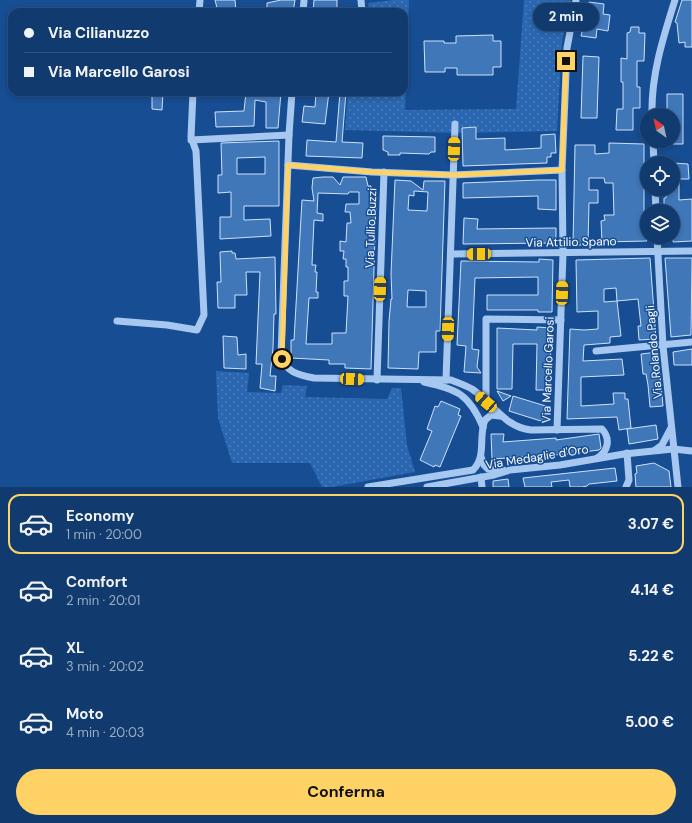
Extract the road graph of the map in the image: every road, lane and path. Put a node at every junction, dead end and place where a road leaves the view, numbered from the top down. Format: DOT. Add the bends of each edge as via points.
graph roads {
  1 [pos="576,0"];
  2 [pos="675,0"];
  3 [pos="194,96"];
  4 [pos="292,96"];
  5 [pos="652,108"];
  6 [pos="455,124"];
  7 [pos="289,135"];
  8 [pos="191,140"];
  9 [pos="288,165"];
  10 [pos="562,170"];
  11 [pos="384,172"];
  12 [pos="453,175"];
  13 [pos="657,244"];
  14 [pos="692,251"];
  15 [pos="657,252"];
  16 [pos="563,253"];
  17 [pos="450,254"];
  18 [pos="561,320"];
  19 [pos="117,322"];
  20 [pos="692,342"];
  21 [pos="663,346"];
  22 [pos="596,350"];
  23 [pos="377,380"];
  24 [pos="446,380"];
  25 [pos="418,381"];
  26 [pos="486,402"];
  27 [pos="500,416"];
  28 [pos="672,426"];
  29 [pos="483,427"];
  30 [pos="556,430"];
  31 [pos="607,442"];
  32 [pos="673,449"];
  33 [pos="654,451"];
  34 [pos="692,451"];
  35 [pos="626,454"];
  36 [pos="481,457"];
  37 [pos="597,458"];
  38 [pos="510,470"];
  39 [pos="481,477"];
  40 [pos="368,487"];
  41 [pos="427,487"];
  42 [pos="482,487"];
  43 [pos="626,487"];
  44 [pos="678,487"];
  1 -- 10 [label="street, Via Marcello Garosi" via="567,48"];
  2 -- 5 [label="street" via="653,80"];
  3 -- 8 [label="street"];
  4 -- 7 [label="street"];
  6 -- 12 [label="street"];
  7 -- 8 [label="street"];
  7 -- 9 [label="street"];
  8 -- 19 [label="street" via="196,151 204,315 197,330"];
  9 -- 11 [label="street"];
  9 -- 23 [label="street" via="282,359 287,368 299,375 314,378"];
  10 -- 12 [label="street"];
  10 -- 16 [label="street, Via Marcello Garosi"];
  11 -- 12 [label="street"];
  11 -- 23 [label="street, Via Tullio Buzzi"];
  12 -- 17 [label="street"];
  13 -- 15 [label="street, Via Rolando Pagli"];
  14 -- 15 [label="street, Via Attilio Spano"];
  15 -- 16 [label="street, Via Attilio Spano"];
  15 -- 21 [label="street, Via Rolando Pagli"];
  16 -- 17 [label="street, Via Attilio Spano"];
  16 -- 18 [label="street, Via Marcello Garosi"];
  17 -- 24 [label="street"];
  18 -- 26 [label="street" via="486,319"];
  18 -- 30 [label="street, Via Marcello Garosi"];
  20 -- 21 [label="street"];
  21 -- 22 [label="street"];
  21 -- 28 [label="street, Via Rolando Pagli"];
  23 -- 25 [label="street"];
  24 -- 25 [label="street"];
  24 -- 26 [label="street" via="462,384"];
  25 -- 29 [label="street" via="459,392 471,404"];
  26 -- 27 [label="street"];
  27 -- 29 [label="street" via="489,416"];
  27 -- 30 [label="street" via="523,429"];
  28 -- 32 [label="street, Via Rolando Pagli"];
  28 -- 33 [label="street" via="662,445"];
  29 -- 36 [label="street"];
  30 -- 31 [label="street" via="600,428 605,433"];
  31 -- 35 [label="street" via="614,452"];
  31 -- 37 [label="street" via="605,453"];
  32 -- 33 [label="street, Via Medaglie d'Oro"];
  32 -- 34 [label="street, Via Medaglie d'Oro"];
  32 -- 44 [label="street, Via Rolando Pagli"];
  33 -- 35 [label="street, Via Medaglie d'Oro"];
  35 -- 37 [label="street, Via Medaglie d'Oro"];
  35 -- 43 [label="street" via="629,480"];
  36 -- 38 [label="street" via="488,469"];
  36 -- 40 [label="street, Via Medaglie d'Oro" via="475,468 463,472"];
  37 -- 38 [label="street, Via Medaglie d'Oro"];
  38 -- 39 [label="street, Via Medaglie d'Oro"];
  39 -- 41 [label="street, Via Medaglie d'Oro"];
  39 -- 42 [label="street"];
}
